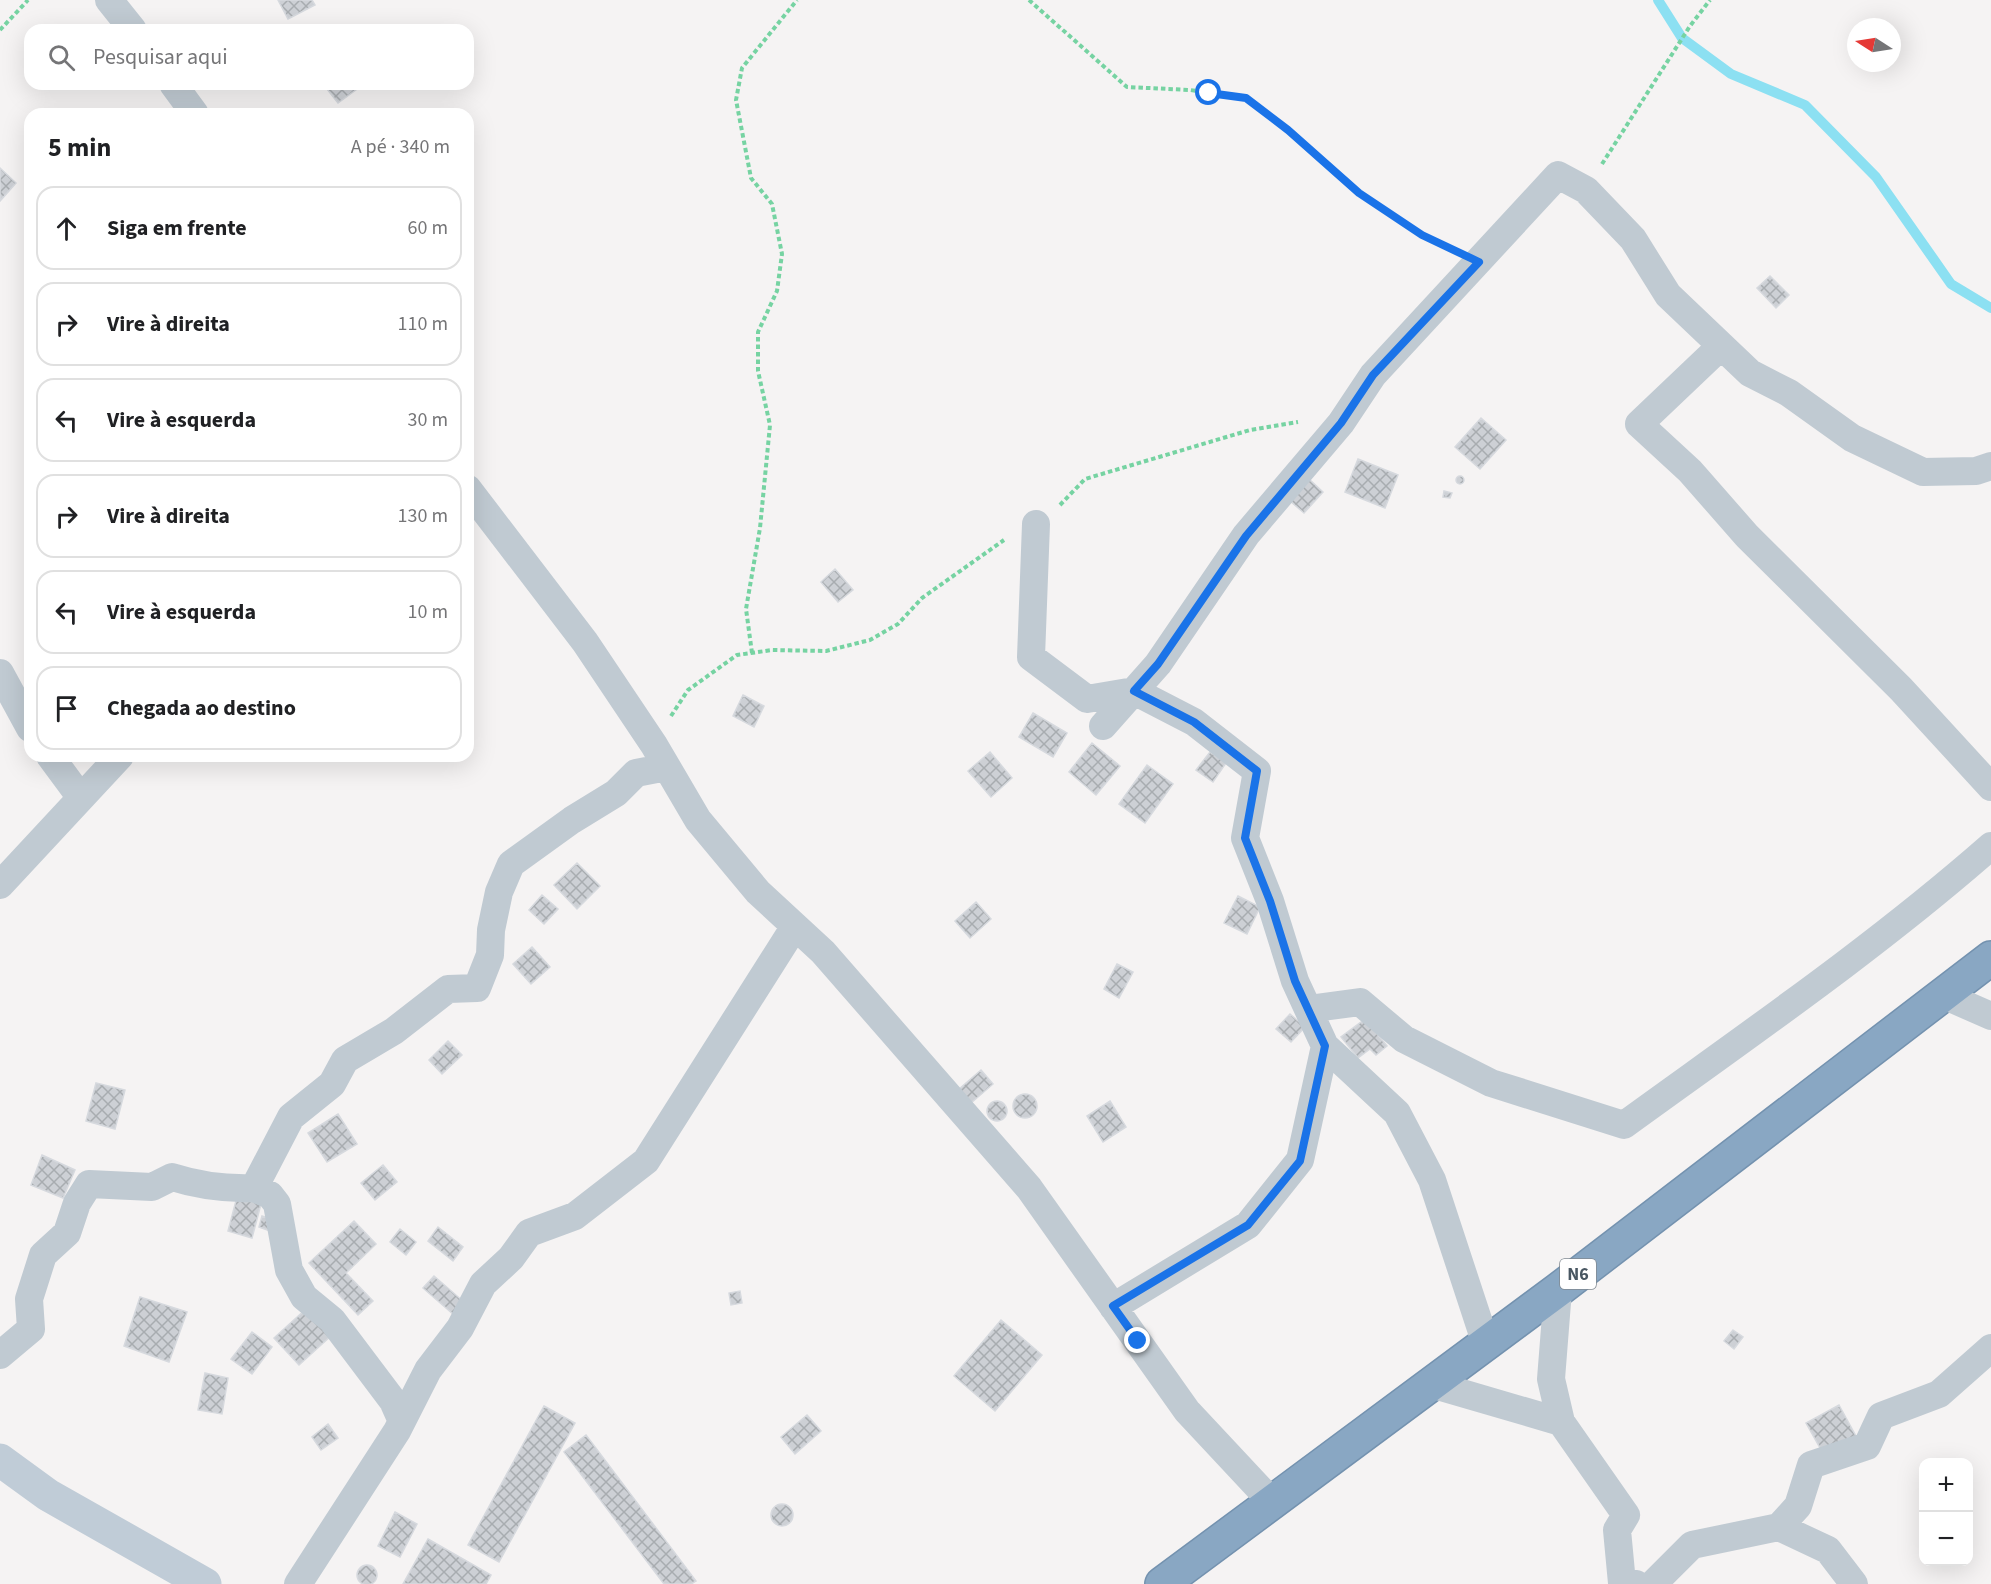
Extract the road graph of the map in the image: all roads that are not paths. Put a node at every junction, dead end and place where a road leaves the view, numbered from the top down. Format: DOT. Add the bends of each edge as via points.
graph roads {
  1 [pos="108,0"];
  2 [pos="128,24"];
  3 [pos="177,90"];
  4 [pos="191,108"];
  5 [pos="1720,347"];
  6 [pos="1991,466"];
  7 [pos="474,501"];
  8 [pos="1036,524"];
  9 [pos="0,673"];
  10 [pos="1134,691"];
  11 [pos="24,717"];
  12 [pos="1103,726"];
  13 [pos="661,756"];
  14 [pos="55,762"];
  15 [pos="114,762"];
  16 [pos="1991,787"];
  17 [pos="81,798"];
  18 [pos="1991,846"];
  19 [pos="0,885"];
  20 [pos="795,926"];
  21 [pos="1991,958"];
  22 [pos="1941,994"];
  23 [pos="1308,1009"];
  24 [pos="1991,1016"];
  25 [pos="1325,1046"];
  26 [pos="254,1188"];
  27 [pos="1558,1290"];
  28 [pos="1113,1306"];
  29 [pos="1486,1344"];
  30 [pos="1991,1348"];
  31 [pos="0,1355"];
  32 [pos="1431,1384"];
  33 [pos="401,1419"];
  34 [pos="1561,1422"];
  35 [pos="0,1460"];
  36 [pos="1272,1502"];
  37 [pos="1779,1527"];
  38 [pos="205,1584"];
  39 [pos="298,1584"];
  40 [pos="1162,1584"];
  41 [pos="1626,1584"];
  42 [pos="1653,1584"];
  43 [pos="1854,1584"];
  1 -- 2 [label="street"];
  3 -- 4 [label="street"];
  5 -- 6 [label="street" via="1750,373 1789,393 1852,438 1923,472 1976,471"];
  5 -- 10 [label="street" via="1668,295 1633,239 1586,190 1558,175 1373,375 1341,423 1252,527 1158,664"];
  5 -- 16 [label="street" via="1639,424 1690,471 1747,536 1901,688"];
  7 -- 13 [label="street" via="585,642"];
  8 -- 10 [label="street" via="1031,657 1088,699"];
  9 -- 11 [label="street"];
  10 -- 12 [label="street"];
  10 -- 23 [label="street" via="1194,722 1257,771 1245,838"];
  13 -- 20 [label="street" via="698,820 759,892"];
  13 -- 26 [label="street" via="616,793 511,864 499,892 490,955 477,988 448,989 394,1031 345,1060 332,1084 291,1117"];
  14 -- 17 [label="street"];
  15 -- 17 [label="street"];
  17 -- 19 [label="street"];
  18 -- 23 [label="street" via="1873,942 1624,1125 1491,1083 1404,1039 1360,1002"];
  20 -- 28 [label="street" via="823,952 1029,1188"];
  20 -- 33 [label="street" via="646,1161 575,1216 529,1233 511,1258 483,1284 460,1328 428,1370"];
  21 -- 22 [label="highway, N6"];
  22 -- 24 [label="street"];
  22 -- 27 [label="highway, N6"];
  23 -- 25 [label="street"];
  25 -- 28 [label="street" via="1300,1161 1293,1170 1248,1225"];
  25 -- 29 [label="street" via="1397,1113 1432,1180"];
  26 -- 31 [label="street" via="196,1185 172,1177 152,1187 89,1184 77,1203 67,1233 43,1256 29,1299 31,1329"];
  26 -- 33 [label="street" via="277,1204 289,1270 304,1297 332,1320 393,1401"];
  27 -- 29 [label="highway, N6"];
  27 -- 34 [label="street" via="1551,1379"];
  28 -- 36 [label="street" via="1187,1411"];
  29 -- 32 [label="highway, N6"];
  30 -- 37 [label="street" via="1939,1394 1881,1416 1867,1446 1812,1465 1798,1506"];
  32 -- 34 [label="street"];
  32 -- 36 [label="highway, N6"];
  33 -- 39 [label="street" via="350,1507"];
  34 -- 41 [label="street" via="1626,1515 1617,1530"];
  35 -- 38 [label="street" via="48,1495"];
  36 -- 40 [label="highway, N6"];
  37 -- 42 [label="street" via="1692,1545"];
  37 -- 43 [label="street" via="1828,1550"];
}
